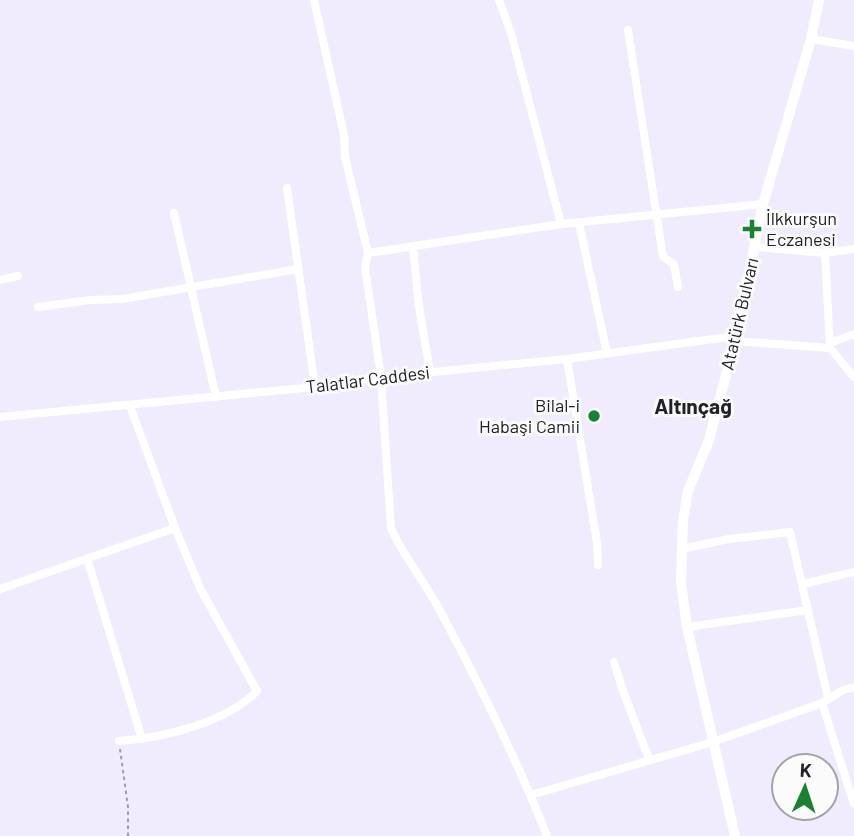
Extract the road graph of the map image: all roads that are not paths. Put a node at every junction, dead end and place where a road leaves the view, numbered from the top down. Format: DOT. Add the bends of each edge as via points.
graph roads {
  1 [pos="314,0"];
  2 [pos="499,0"];
  3 [pos="819,0"];
  4 [pos="628,30"];
  5 [pos="811,39"];
  6 [pos="854,46"];
  7 [pos="287,188"];
  8 [pos="763,204"];
  9 [pos="174,213"];
  10 [pos="655,215"];
  11 [pos="579,223"];
  12 [pos="561,224"];
  13 [pos="413,247"];
  14 [pos="756,247"];
  15 [pos="854,249"];
  16 [pos="368,253"];
  17 [pos="825,253"];
  18 [pos="298,269"];
  19 [pos="18,276"];
  20 [pos="0,280"];
  21 [pos="678,287"];
  22 [pos="192,289"];
  23 [pos="38,307"];
  24 [pos="854,334"];
  25 [pos="735,339"];
  26 [pos="830,345"];
  27 [pos="607,353"];
  28 [pos="567,359"];
  29 [pos="430,372"];
  30 [pos="381,377"];
  31 [pos="854,377"];
  32 [pos="315,387"];
  33 [pos="216,397"];
  34 [pos="130,405"];
  35 [pos="0,417"];
  36 [pos="175,528"];
  37 [pos="681,549"];
  38 [pos="87,558"];
  39 [pos="598,565"];
  40 [pos="854,572"];
  41 [pos="803,584"];
  42 [pos="0,589"];
  43 [pos="808,610"];
  44 [pos="687,627"];
  45 [pos="614,662"];
  46 [pos="854,687"];
  47 [pos="825,700"];
  48 [pos="142,739"];
  49 [pos="119,741"];
  50 [pos="713,742"];
  51 [pos="649,759"];
  52 [pos="531,794"];
  53 [pos="854,804"];
  54 [pos="547,836"];
  55 [pos="735,836"];
  1 -- 16 [label="street"];
  2 -- 12 [label="street"];
  3 -- 5 [label="main road, Atatürk Bulvarı"];
  4 -- 10 [label="street"];
  5 -- 6 [label="street"];
  5 -- 8 [label="main road, Atatürk Bulvarı"];
  7 -- 18 [label="street"];
  8 -- 10 [label="street"];
  8 -- 14 [label="main road, Atatürk Bulvarı"];
  9 -- 22 [label="street"];
  10 -- 11 [label="street"];
  10 -- 21 [label="street" via="663,257 674,264"];
  11 -- 12 [label="street"];
  11 -- 27 [label="street"];
  12 -- 13 [label="street"];
  13 -- 16 [label="street"];
  13 -- 29 [label="street"];
  14 -- 17 [label="street"];
  14 -- 25 [label="main road, Atatürk Bulvarı"];
  15 -- 17 [label="street"];
  16 -- 30 [label="street" via="365,267"];
  17 -- 26 [label="street"];
  18 -- 22 [label="street"];
  18 -- 32 [label="street"];
  19 -- 20 [label="street"];
  22 -- 23 [label="street"];
  22 -- 33 [label="street"];
  24 -- 26 [label="street"];
  25 -- 26 [label="street, Talatlar Caddesi"];
  25 -- 27 [label="street, Talatlar Caddesi"];
  25 -- 37 [label="main road, Atatürk Bulvarı" via="709,440 688,491"];
  26 -- 31 [label="street"];
  27 -- 28 [label="street, Talatlar Caddesi"];
  28 -- 29 [label="street, Talatlar Caddesi"];
  28 -- 39 [label="street"];
  29 -- 30 [label="street, Talatlar Caddesi"];
  30 -- 32 [label="street, Talatlar Caddesi"];
  30 -- 52 [label="street" via="391,528 463,653"];
  32 -- 33 [label="street, Talatlar Caddesi"];
  33 -- 34 [label="street, Talatlar Caddesi"];
  34 -- 35 [label="street, Talatlar Caddesi"];
  34 -- 36 [label="street"];
  36 -- 38 [label="street"];
  36 -- 48 [label="street" via="200,588 257,691 212,720"];
  37 -- 41 [label="street" via="790,532"];
  37 -- 44 [label="main road, Atatürk Bulvarı"];
  38 -- 42 [label="street"];
  38 -- 48 [label="street"];
  40 -- 41 [label="street"];
  41 -- 43 [label="street"];
  43 -- 44 [label="street"];
  43 -- 47 [label="street"];
  44 -- 50 [label="main road, Atatürk Bulvarı"];
  45 -- 51 [label="street"];
  46 -- 47 [label="street"];
  47 -- 50 [label="street"];
  47 -- 53 [label="street"];
  48 -- 49 [label="street"];
  50 -- 51 [label="street"];
  50 -- 55 [label="main road, Atatürk Bulvarı"];
  51 -- 52 [label="street"];
  52 -- 54 [label="street"];
}
